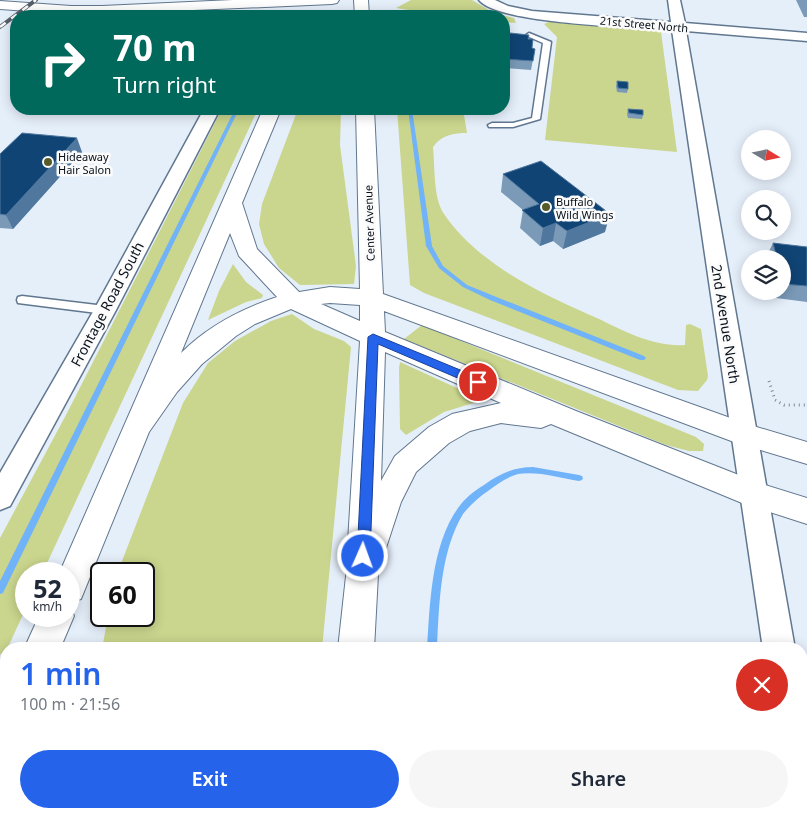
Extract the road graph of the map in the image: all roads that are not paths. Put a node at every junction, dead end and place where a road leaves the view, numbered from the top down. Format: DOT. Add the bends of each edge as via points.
graph roads {
  1 [pos="212,0"];
  2 [pos="332,0"];
  3 [pos="484,0"];
  4 [pos="674,0"];
  5 [pos="309,1"];
  6 [pos="0,5"];
  7 [pos="139,8"];
  8 [pos="262,10"];
  9 [pos="504,10"];
  10 [pos="510,11"];
  11 [pos="678,27"];
  12 [pos="529,35"];
  13 [pos="807,36"];
  14 [pos="209,115"];
  15 [pos="269,115"];
  16 [pos="365,115"];
  17 [pos="492,125"];
  18 [pos="232,203"];
  19 [pos="372,298"];
  20 [pos="22,300"];
  21 [pos="294,301"];
  22 [pos="104,310"];
  23 [pos="373,337"];
  24 [pos="566,419"];
  25 [pos="140,425"];
  26 [pos="744,434"];
  27 [pos="807,453"];
  28 [pos="753,494"];
  29 [pos="0,498"];
  30 [pos="807,511"];
  31 [pos="80,563"];
  32 [pos="362,576"];
  33 [pos="52,627"];
  34 [pos="45,642"];
  35 [pos="357,642"];
  36 [pos="777,642"];
  1 -- 7 [label="main road"];
  2 -- 5 [label="main road"];
  3 -- 9 [label="street, 21st Street North"];
  4 -- 11 [label="street, 2nd Avenue North"];
  5 -- 7 [label="main road"];
  6 -- 7 [label="main road" via="71,10"];
  7 -- 8 [label="main road"];
  10 -- 11 [label="street, 21st Street North"];
  11 -- 13 [label="street, 21st Street North"];
  11 -- 26 [label="street, 2nd Avenue North"];
  12 -- 17 [label="lane" via="547,42 536,119 513,126"];
  14 -- 22 [label="street, Frontage Road South"];
  15 -- 18 [label="main road"];
  16 -- 19 [label="main road, Center Avenue"];
  18 -- 21 [label="main road" via="248,251"];
  18 -- 25 [label="main road"];
  19 -- 21 [label="main road" via="330,295"];
  19 -- 23 [label="main road, Center Avenue"];
  19 -- 26 [label="main road"];
  20 -- 22 [label="lane"];
  21 -- 23 [label="main road"];
  21 -- 25 [label="main road" via="254,314 217,336 178,373"];
  22 -- 29 [label="street, Frontage Road South"];
  23 -- 24 [label="main road"];
  23 -- 32 [label="main road, Center Avenue"];
  24 -- 28 [label="main road"];
  24 -- 32 [label="main road" via="501,413 462,422 439,435 405,464 386,502"];
  25 -- 31 [label="main road"];
  26 -- 27 [label="main road"];
  26 -- 28 [label="street, 2nd Avenue North"];
  28 -- 30 [label="main road"];
  28 -- 36 [label="street, 2nd Avenue North"];
  32 -- 35 [label="main road"];
  33 -- 34 [label="main road"];
}
